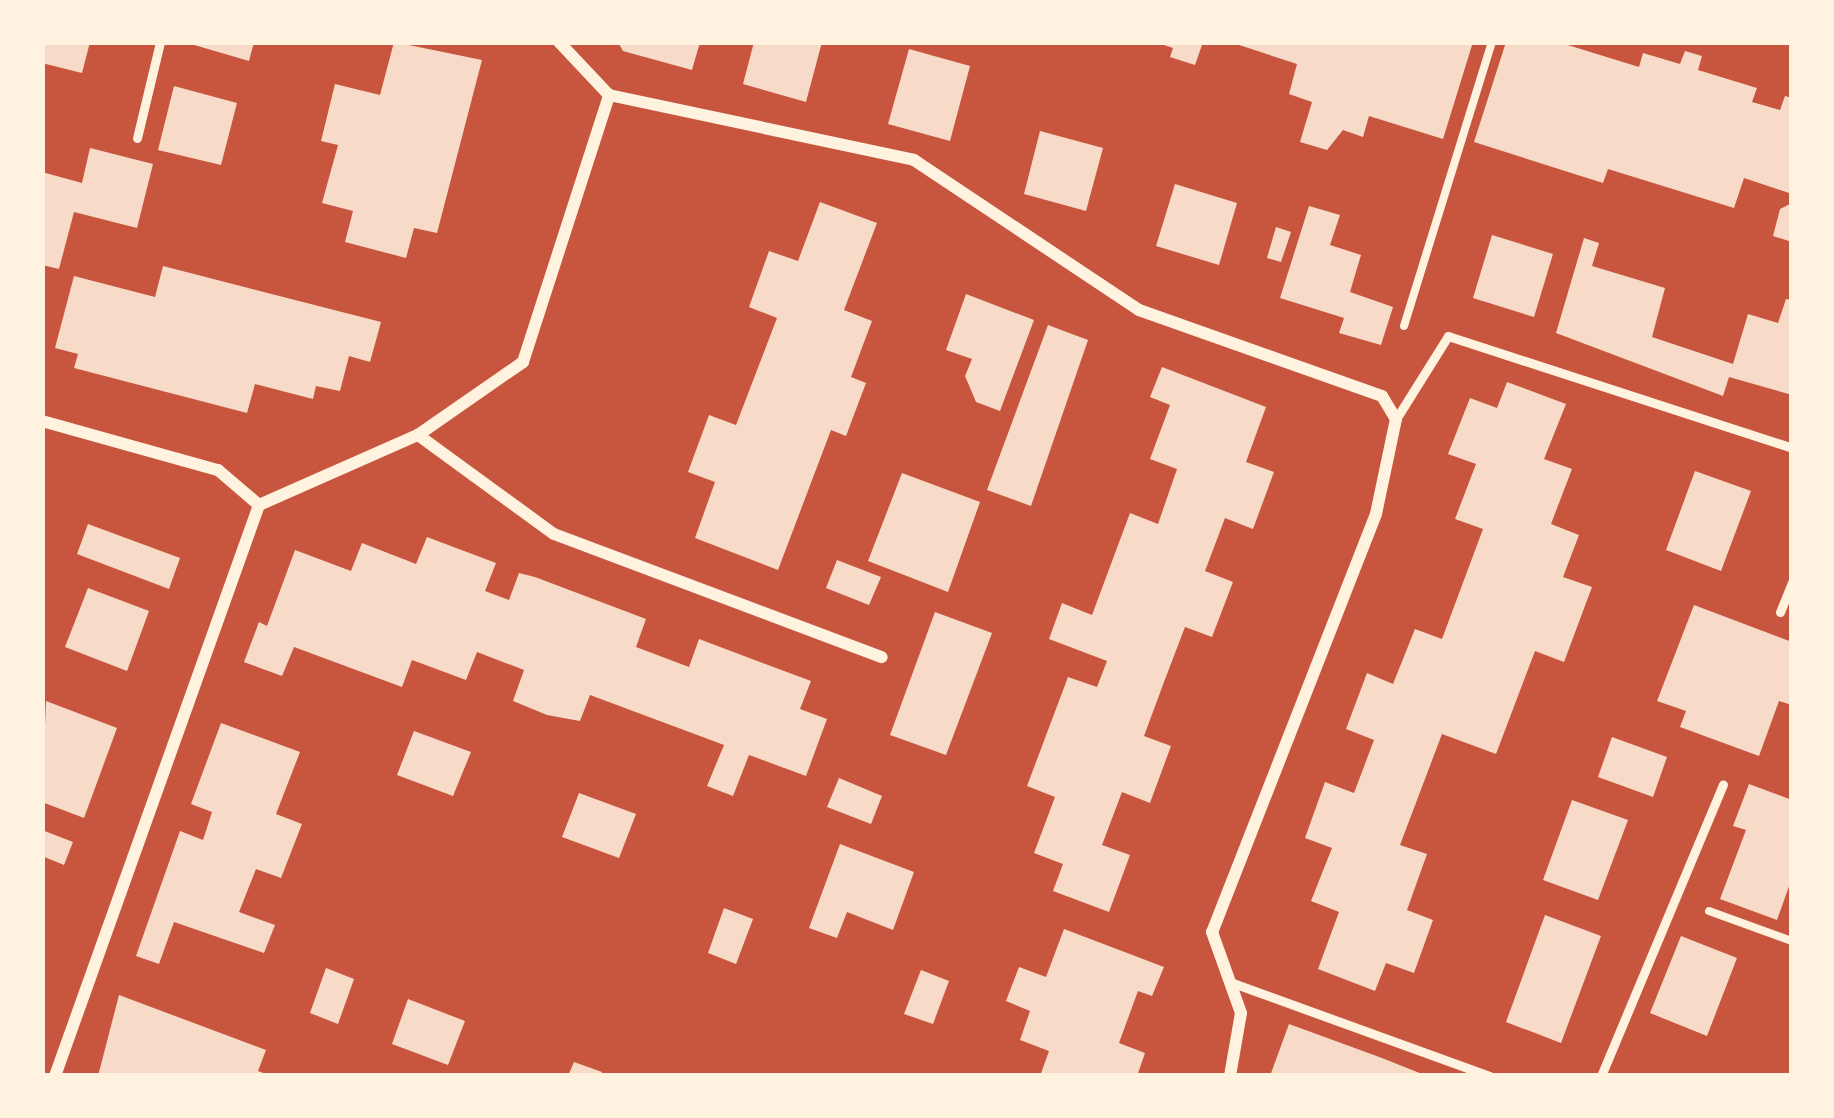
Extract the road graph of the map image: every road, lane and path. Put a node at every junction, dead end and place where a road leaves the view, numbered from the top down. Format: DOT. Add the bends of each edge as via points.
graph roads {
  1 [pos="160,42"];
  2 [pos="559,42"];
  3 [pos="1492,42"];
  4 [pos="609,94"];
  5 [pos="137,138"];
  6 [pos="1382,396"];
  7 [pos="1396,419"];
  8 [pos="42,421"];
  9 [pos="418,436"];
  10 [pos="1792,448"];
  11 [pos="259,505"];
  12 [pos="1792,583"];
  13 [pos="1780,612"];
  14 [pos="882,657"];
  15 [pos="1723,784"];
  16 [pos="1674,898"];
  17 [pos="1792,941"];
  18 [pos="1230,982"];
  19 [pos="56,1076"];
  20 [pos="1230,1076"];
  21 [pos="1489,1076"];
  22 [pos="1601,1076"];
  1 -- 5 [label="lane"];
  2 -- 4 [label="street"];
  3 -- 6 [label="path"];
  4 -- 6 [label="street" via="914,160 1139,310"];
  4 -- 9 [label="street" via="523,362"];
  6 -- 7 [label="street"];
  7 -- 10 [label="lane" via="1448,336"];
  7 -- 18 [label="street" via="1376,514 1212,932"];
  8 -- 11 [label="street" via="218,470"];
  9 -- 11 [label="street"];
  9 -- 14 [label="street" via="554,534"];
  11 -- 19 [label="street"];
  12 -- 13 [label="lane"];
  15 -- 16 [label="lane"];
  16 -- 17 [label="path"];
  16 -- 22 [label="lane"];
  18 -- 20 [label="street" via="1241,1013"];
  18 -- 21 [label="lane"];
}
